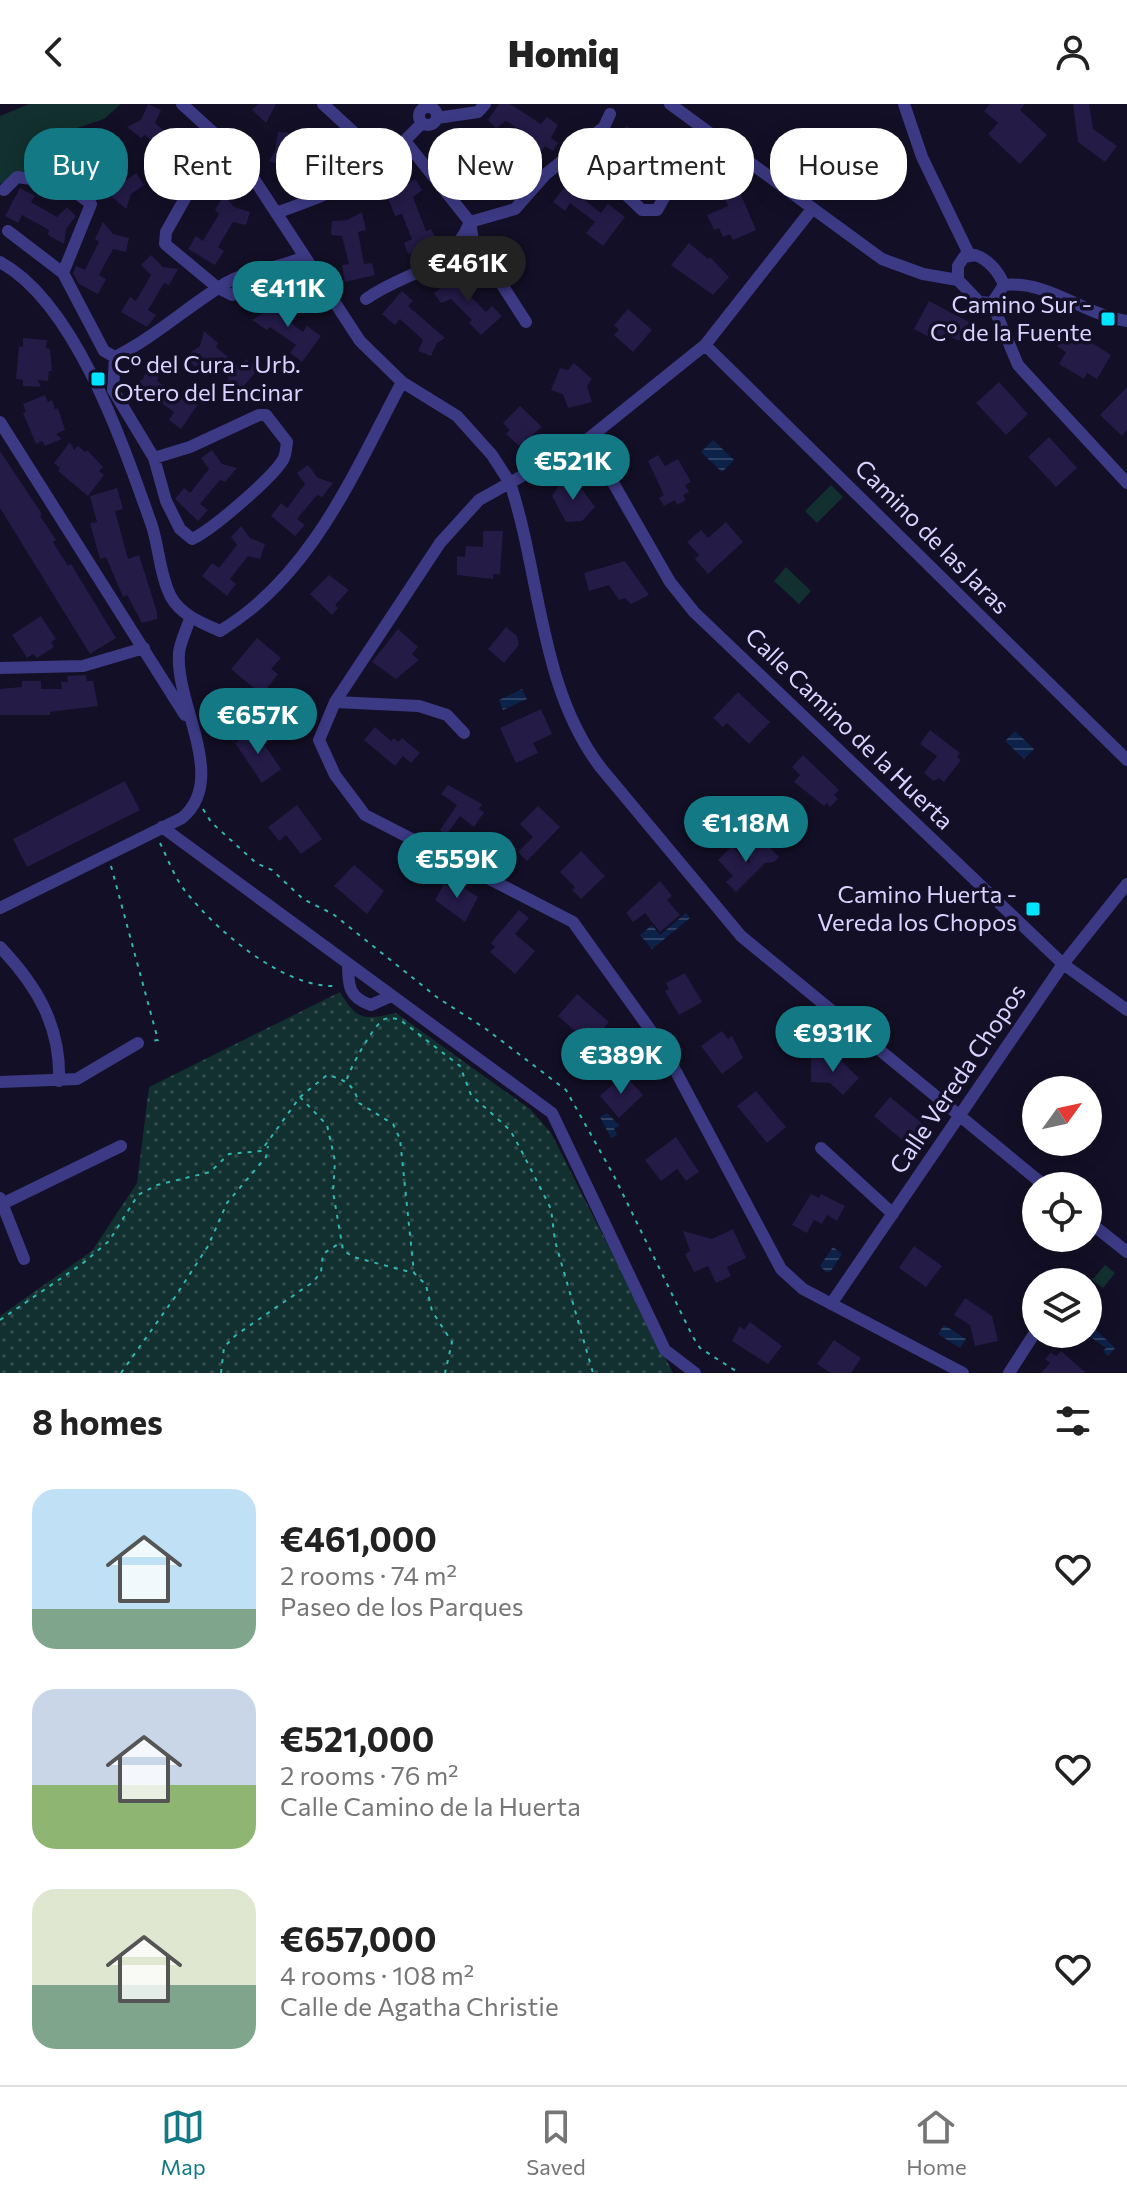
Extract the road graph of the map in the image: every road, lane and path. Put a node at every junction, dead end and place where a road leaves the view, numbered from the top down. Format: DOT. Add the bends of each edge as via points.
graph roads {
  1 [pos="182,104"];
  2 [pos="323,104"];
  3 [pos="485,104"];
  4 [pos="670,104"];
  5 [pos="904,104"];
  6 [pos="610,114"];
  7 [pos="349,128"];
  8 [pos="603,128"];
  9 [pos="412,134"];
  10 [pos="412,150"];
  11 [pos="558,166"];
  12 [pos="24,178"];
  13 [pos="4,190"];
  14 [pos="86,200"];
  15 [pos="184,200"];
  16 [pos="310,200"];
  17 [pos="632,200"];
  18 [pos="664,200"];
  19 [pos="812,209"];
  20 [pos="276,213"];
  21 [pos="470,222"];
  22 [pos="8,231"];
  23 [pos="970,256"];
  24 [pos="303,257"];
  25 [pos="0,262"];
  26 [pos="63,273"];
  27 [pos="958,280"];
  28 [pos="1004,285"];
  29 [pos="218,288"];
  30 [pos="366,299"];
  31 [pos="992,303"];
  32 [pos="1127,321"];
  33 [pos="526,322"];
  34 [pos="705,345"];
  35 [pos="115,357"];
  36 [pos="402,382"];
  37 [pos="0,422"];
  38 [pos="588,439"];
  39 [pos="154,458"];
  40 [pos="510,483"];
  41 [pos="1127,483"];
  42 [pos="190,618"];
  43 [pos="144,648"];
  44 [pos="0,668"];
  45 [pos="335,702"];
  46 [pos="189,721"];
  47 [pos="464,733"];
  48 [pos="1127,760"];
  49 [pos="158,829"];
  50 [pos="108,854"];
  51 [pos="1127,884"];
  52 [pos="0,908"];
  53 [pos="0,947"];
  54 [pos="348,964"];
  55 [pos="1063,964"];
  56 [pos="348,986"];
  57 [pos="391,996"];
  58 [pos="1127,1010"];
  59 [pos="138,1043"];
  60 [pos="346,1080"];
  61 [pos="59,1081"];
  62 [pos="0,1082"];
  63 [pos="300,1097"];
  64 [pos="958,1116"];
  65 [pos="268,1145"];
  66 [pos="121,1146"];
  67 [pos="821,1148"];
  68 [pos="1028,1172"];
  69 [pos="1,1203"];
  70 [pos="893,1214"];
  71 [pos="1102,1232"];
  72 [pos="340,1244"];
  73 [pos="1127,1252"];
  74 [pos="24,1259"];
  75 [pos="414,1273"];
  76 [pos="831,1304"];
  77 [pos="0,1320"];
  78 [pos="1025,1348"];
  79 [pos="121,1373"];
  80 [pos="221,1373"];
  81 [pos="445,1373"];
  82 [pos="593,1373"];
  83 [pos="695,1373"];
  84 [pos="963,1373"];
  85 [pos="1009,1373"];
  1 -- 20 [label="street" via="239,156"];
  2 -- 7 [label="street"];
  3 -- 9 [label="street" via="478,112 437,118 433,108 426,107"];
  4 -- 19 [label="street"];
  5 -- 23 [label="street" via="927,169"];
  6 -- 8 [label="street"];
  10 -- 21 [label="street"];
  11 -- 21 [label="street" via="508,213"];
  12 -- 13 [label="street" via="17,177"];
  14 -- 26 [label="street" via="91,204"];
  15 -- 29 [label="street" via="165,244"];
  16 -- 20 [label="street"];
  17 -- 18 [label="street" via="642,210 657,210"];
  19 -- 27 [label="street" via="882,259"];
  19 -- 34 [label="street"];
  20 -- 24 [label="street"];
  21 -- 30 [label="street" via="462,241 435,266 388,282"];
  21 -- 33 [label="street" via="473,240"];
  22 -- 26 [label="street"];
  23 -- 27 [label="street" via="958,266"];
  23 -- 28 [label="street" via="982,258"];
  24 -- 29 [label="street"];
  24 -- 36 [label="street" via="360,341"];
  25 -- 42 [label="street" via="24,275 49,303 96,387 153,530 171,597"];
  26 -- 35 [label="street" via="104,351"];
  27 -- 31 [label="street" via="979,302"];
  28 -- 31 [label="street"];
  28 -- 32 [label="street" via="1031,285"];
  29 -- 35 [label="street"];
  31 -- 41 [label="street" via="1018,365"];
  34 -- 38 [label="street"];
  34 -- 48 [label="street, Camino de las Jaras"];
  35 -- 39 [label="street" via="113,390"];
  36 -- 40 [label="street" via="457,416"];
  36 -- 42 [label="street" via="314,545 247,615 220,631"];
  37 -- 43 [label="street"];
  38 -- 40 [label="street"];
  38 -- 55 [label="street, Calle Camino de la Huerta" via="670,582 694,612"];
  39 -- 39 [label="street" via="166,501 180,529 192,539 255,490 283,460 287,442 278,426 259,415"];
  40 -- 45 [label="street" via="479,500 440,543"];
  40 -- 64 [label="street" via="562,696 586,749 741,936"];
  42 -- 46 [label="street" via="179,653"];
  43 -- 44 [label="street" via="83,666"];
  43 -- 46 [label="street"];
  45 -- 47 [label="street" via="419,706 447,715"];
  45 -- 76 [label="street" via="319,740 335,775 365,815 573,922 664,1049 781,1269"];
  46 -- 49 [label="street" via="202,792 196,806"];
  49 -- 50 [label="street"];
  49 -- 54 [label="street"];
  49 -- 56 [label="path" via="184,890 214,923 247,950 300,978"];
  50 -- 52 [label="street"];
  50 -- 59 [label="path" via="158,1040"];
  51 -- 55 [label="street, Calle Vereda Chopos"];
  53 -- 61 [label="street" via="45,1004 56,1034"];
  54 -- 56 [label="street"];
  54 -- 57 [label="street"];
  55 -- 58 [label="street, Calle Camino de la Huerta"];
  55 -- 64 [label="street, Calle Vereda Chopos"];
  56 -- 57 [label="street" via="356,1000 371,1005"];
  57 -- 83 [label="street" via="552,1113 665,1350"];
  59 -- 61 [label="street" via="77,1079"];
  60 -- 63 [label="path" via="327,1075"];
  60 -- 75 [label="path" via="359,1103 393,1124 400,1139"];
  60 -- 82 [label="path" via="373,1032 389,1018 399,1019 460,1066 471,1095 510,1130 546,1198"];
  61 -- 62 [label="street"];
  63 -- 65 [label="path"];
  63 -- 72 [label="path" via="327,1125 335,1161"];
  64 -- 68 [label="street"];
  64 -- 70 [label="street, Calle Vereda Chopos"];
  65 -- 77 [label="path" via="261,1151 229,1154 210,1172 138,1195 109,1241"];
  65 -- 79 [label="path" via="266,1157 227,1203 208,1246"];
  66 -- 69 [label="street"];
  67 -- 70 [label="street"];
  69 -- 74 [label="street"];
  70 -- 76 [label="street, Calle Vereda Chopos"];
  71 -- 73 [label="street"];
  72 -- 75 [label="path" via="353,1257"];
  72 -- 80 [label="path" via="323,1254 321,1272 313,1282 224,1347"];
  75 -- 81 [label="path" via="426,1285 432,1311 452,1342"];
  76 -- 84 [label="street"];
  78 -- 85 [label="street"];
}
